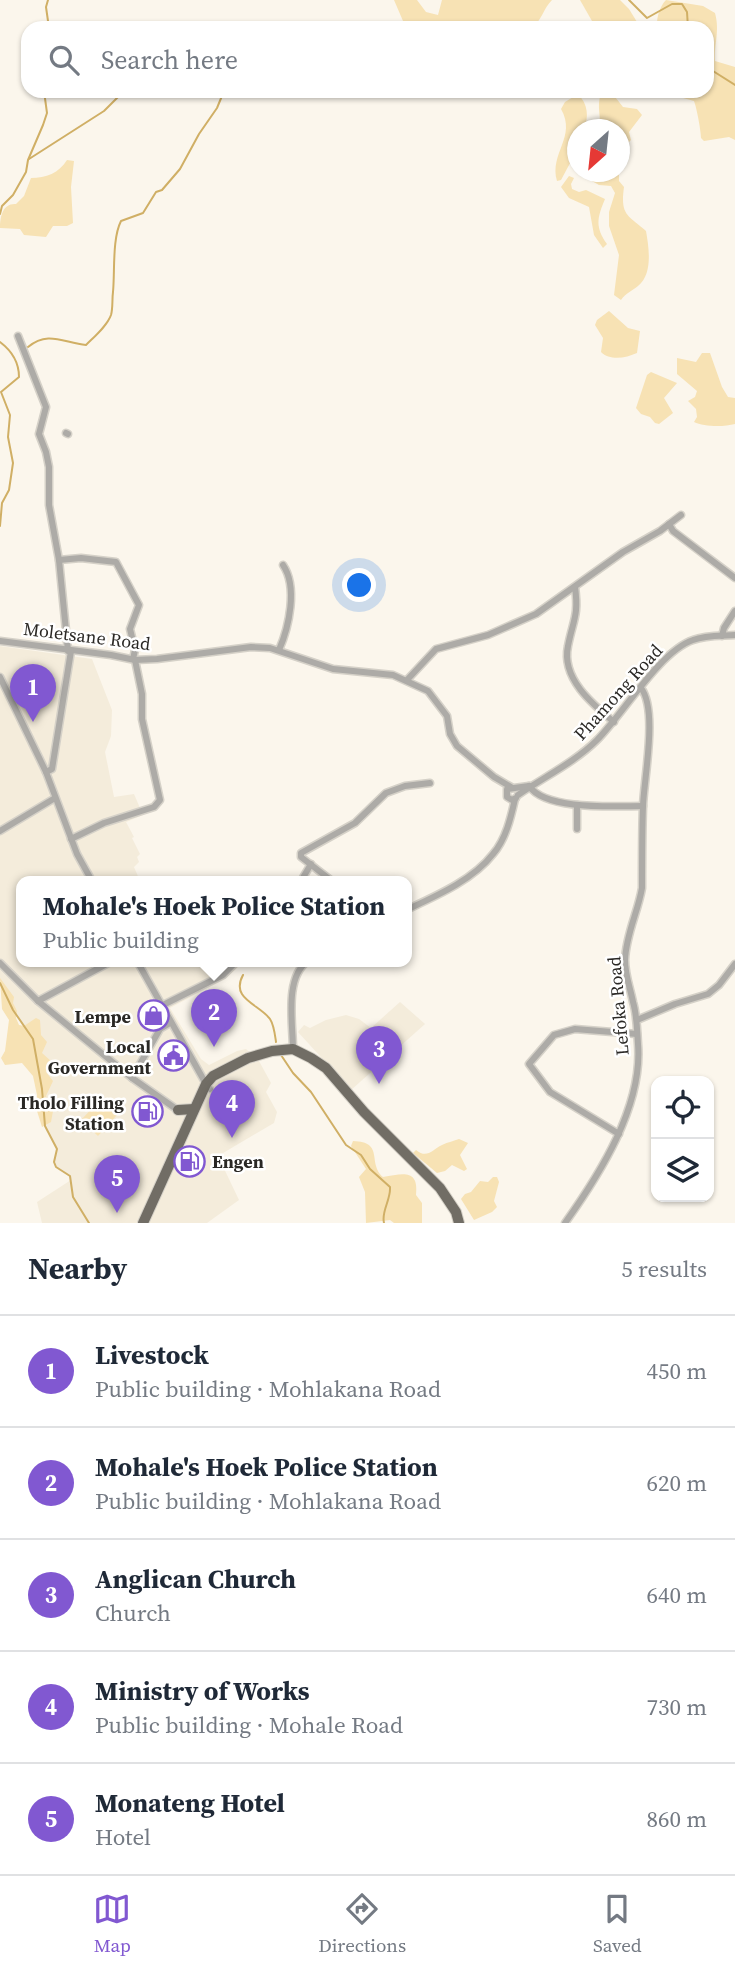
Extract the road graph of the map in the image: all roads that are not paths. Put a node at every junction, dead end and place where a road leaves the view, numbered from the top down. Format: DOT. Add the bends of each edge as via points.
graph roads {
  1 [pos="18,336"];
  2 [pos="681,515"];
  3 [pos="669,524"];
  4 [pos="59,560"];
  5 [pos="283,565"];
  6 [pos="735,578"];
  7 [pos="575,587"];
  8 [pos="735,611"];
  9 [pos="735,635"];
  10 [pos="722,636"];
  11 [pos="0,640"];
  12 [pos="279,650"];
  13 [pos="69,651"];
  14 [pos="134,660"];
  15 [pos="0,677"];
  16 [pos="407,680"];
  17 [pos="641,688"];
  18 [pos="614,722"];
  19 [pos="46,772"];
  20 [pos="430,783"];
  21 [pos="528,786"];
  22 [pos="512,793"];
  23 [pos="55,798"];
  24 [pos="576,805"];
  25 [pos="643,806"];
  26 [pos="577,829"];
  27 [pos="0,831"];
  28 [pos="71,839"];
  29 [pos="311,864"];
  30 [pos="90,876"];
  31 [pos="304,876"];
  32 [pos="326,876"];
  33 [pos="412,906"];
  34 [pos="0,963"];
  35 [pos="735,964"];
  36 [pos="101,967"];
  37 [pos="141,967"];
  38 [pos="231,967"];
  39 [pos="301,967"];
  40 [pos="38,1001"];
  41 [pos="163,1005"];
  42 [pos="636,1020"];
  43 [pos="170,1023"];
  44 [pos="637,1034"];
  45 [pos="293,1049"];
  46 [pos="197,1066"];
  47 [pos="218,1075"];
  48 [pos="132,1078"];
  49 [pos="208,1086"];
  50 [pos="178,1110"];
  51 [pos="192,1116"];
  52 [pos="619,1134"];
  53 [pos="144,1223"];
  54 [pos="459,1223"];
  55 [pos="565,1223"];
  1 -- 4 [label="street" via="46,407 39,434 48,460 50,513"];
  2 -- 3 [label="street"];
  3 -- 6 [label="street"];
  3 -- 7 [label="street"];
  4 -- 13 [label="street"];
  4 -- 14 [label="street" via="116,562 139,605 130,629"];
  5 -- 12 [label="street" via="288,572 290,601"];
  7 -- 16 [label="street" via="524,620 436,649"];
  7 -- 18 [label="street" via="578,611 567,648 569,667 588,699"];
  8 -- 10 [label="street"];
  9 -- 10 [label="street, Phamong Road"];
  10 -- 17 [label="street, Phamong Road" via="694,639 678,647"];
  11 -- 13 [label="street, Moletsane Road"];
  12 -- 14 [label="street, Moletsane Road" via="251,648"];
  12 -- 16 [label="street, Moletsane Road" via="333,669"];
  13 -- 14 [label="street, Moletsane Road"];
  13 -- 19 [label="street" via="52,769"];
  14 -- 28 [label="street" via="160,800 154,807"];
  15 -- 19 [label="street"];
  16 -- 22 [label="street, Moletsane Road" via="436,700 447,716 454,743"];
  17 -- 18 [label="street, Phamong Road"];
  17 -- 25 [label="street, Lefoka Road" via="648,712"];
  18 -- 21 [label="street, Phamong Road" via="587,749"];
  19 -- 23 [label="street"];
  20 -- 29 [label="street" via="386,793 355,823 301,853"];
  21 -- 22 [label="street, Phamong Road"];
  21 -- 24 [label="street" via="538,795"];
  22 -- 33 [label="street" via="512,810 501,842 483,864"];
  23 -- 27 [label="street"];
  23 -- 28 [label="street"];
  24 -- 25 [label="street"];
  24 -- 26 [label="street"];
  25 -- 42 [label="street, Lefoka Road" via="642,888 625,961"];
  28 -- 30 [label="street"];
  29 -- 31 [label="street"];
  29 -- 32 [label="street"];
  34 -- 40 [label="street"];
  35 -- 42 [label="street" via="708,994"];
  36 -- 40 [label="street"];
  37 -- 41 [label="street"];
  38 -- 41 [label="street"];
  39 -- 45 [label="street" via="292,1002"];
  40 -- 48 [label="street"];
  41 -- 43 [label="street"];
  42 -- 44 [label="street, Lefoka Road"];
  43 -- 46 [label="street"];
  43 -- 48 [label="street" via="160,1029"];
  44 -- 52 [label="street, Lefoka Road" via="635,1084"];
  44 -- 52 [label="street" via="575,1030 554,1035 529,1064 550,1092"];
  45 -- 47 [label="main road" via="248,1058"];
  45 -- 54 [label="main road" via="326,1068 440,1188"];
  46 -- 47 [label="street"];
  46 -- 49 [label="street"];
  47 -- 49 [label="main road"];
  48 -- 50 [label="street"];
  49 -- 51 [label="main road"];
  50 -- 51 [label="main road"];
  51 -- 53 [label="main road"];
  52 -- 55 [label="street, Lefoka Road"];
}
